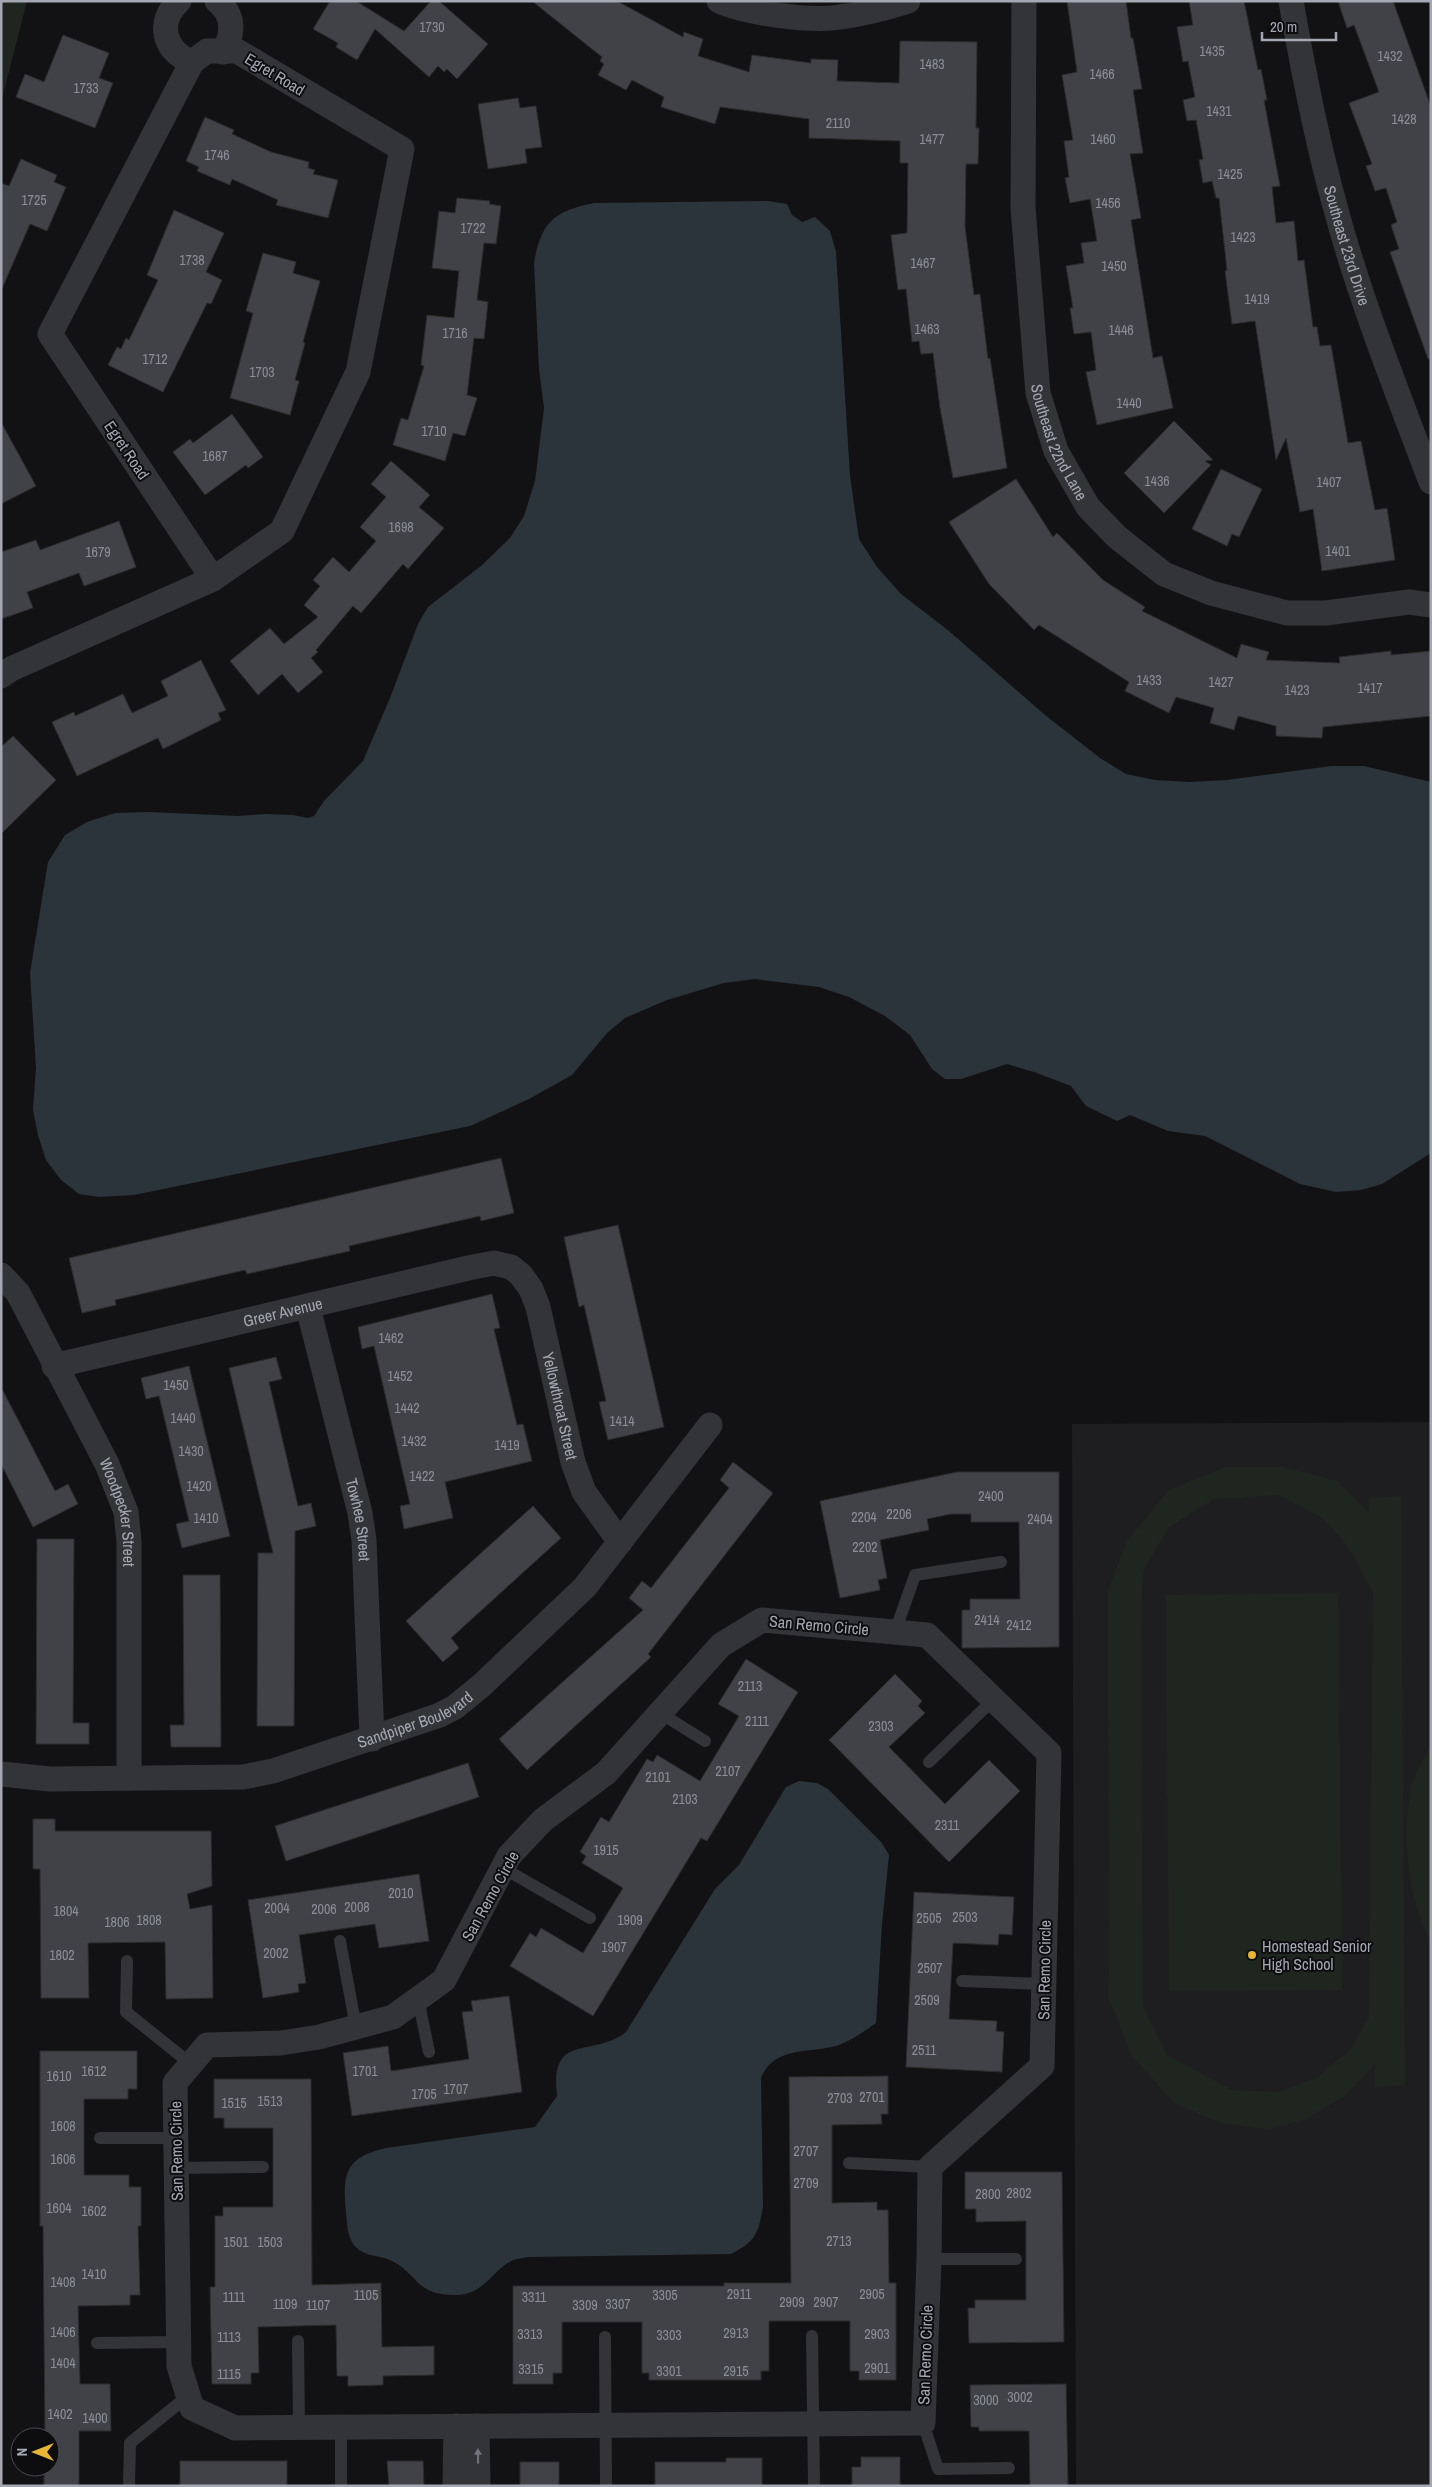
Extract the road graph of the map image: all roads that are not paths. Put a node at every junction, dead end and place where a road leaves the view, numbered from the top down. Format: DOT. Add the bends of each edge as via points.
graph roads {
  1 [pos="179,1"];
  2 [pos="218,1"];
  3 [pos="719,1"];
  4 [pos="908,1"];
  5 [pos="1024,1"];
  6 [pos="1291,1"];
  7 [pos="223,52"];
  8 [pos="192,62"];
  9 [pos="1431,482"];
  10 [pos="213,579"];
  11 [pos="1431,605"];
  12 [pos="1,676"];
  13 [pos="511,1267"];
  14 [pos="1,1275"];
  15 [pos="308,1307"];
  16 [pos="54,1366"];
  17 [pos="710,1425"];
  18 [pos="620,1542"];
  19 [pos="1001,1562"];
  20 [pos="895,1632"];
  21 [pos="994,1700"];
  22 [pos="660,1713"];
  23 [pos="372,1738"];
  24 [pos="705,1741"];
  25 [pos="930,1762"];
  26 [pos="1,1774"];
  27 [pos="129,1778"];
  28 [pos="503,1868"];
  29 [pos="590,1918"];
  30 [pos="340,1941"];
  31 [pos="127,1961"];
  32 [pos="962,1981"];
  33 [pos="1044,1984"];
  34 [pos="418,1999"];
  35 [pos="356,2027"];
  36 [pos="429,2052"];
  37 [pos="191,2064"];
  38 [pos="100,2138"];
  39 [pos="176,2138"];
  40 [pos="849,2164"];
  41 [pos="262,2167"];
  42 [pos="930,2167"];
  43 [pos="176,2168"];
  44 [pos="930,2259"];
  45 [pos="1016,2259"];
  46 [pos="812,2336"];
  47 [pos="605,2337"];
  48 [pos="298,2341"];
  49 [pos="178,2342"];
  50 [pos="97,2343"];
  51 [pos="188,2396"];
  52 [pos="922,2422"];
  53 [pos="813,2423"];
  54 [pos="606,2425"];
  55 [pos="467,2426"];
  56 [pos="299,2427"];
  57 [pos="341,2427"];
  58 [pos="1009,2468"];
  59 [pos="129,2486"];
  60 [pos="341,2486"];
  61 [pos="455,2486"];
  62 [pos="478,2486"];
  63 [pos="606,2486"];
  64 [pos="814,2486"];
  1 -- 8 [label="street" via="168,14 165,31 173,51"];
  2 -- 7 [label="street" via="231,21 230,37"];
  3 -- 4 [label="street" via="730,7 793,17 839,18"];
  5 -- 11 [label="street, Southeast 22nd Lane" via="1023,208 1038,393 1056,450 1088,507 1117,537 1164,574 1211,593 1287,613 1326,613 1409,602"];
  6 -- 9 [label="street, Southeast 23rd Drive" via="1309,100 1335,206 1371,324"];
  7 -- 8 [label="street, Egret Road" via="207,51"];
  7 -- 10 [label="street, Egret Road" via="237,51 402,149 358,372 282,531"];
  8 -- 10 [label="street, Egret Road" via="50,334"];
  10 -- 12 [label="street, Egret Road" via="11,668"];
  13 -- 15 [label="street, Greer Avenue" via="494,1263 468,1268"];
  13 -- 18 [label="street, Yellowthroat Street" via="521,1275 538,1307 573,1462 584,1492"];
  14 -- 16 [label="street, Woodpecker Street" via="18,1293"];
  15 -- 16 [label="street, Greer Avenue"];
  15 -- 23 [label="street, Towhee Street" via="360,1513 364,1540"];
  16 -- 27 [label="street, Woodpecker Street" via="107,1464 126,1512"];
  17 -- 18 [label="street, Sandpiper Boulevard"];
  18 -- 23 [label="street, Sandpiper Boulevard" via="585,1587 467,1698 440,1715"];
  19 -- 20 [label="lane" via="915,1575"];
  20 -- 21 [label="street, San Remo Circle" via="927,1635"];
  20 -- 22 [label="street, San Remo Circle" via="762,1620 721,1645"];
  21 -- 25 [label="lane"];
  21 -- 33 [label="street, San Remo Circle" via="1048,1753"];
  22 -- 24 [label="lane"];
  22 -- 28 [label="street, San Remo Circle" via="606,1773 543,1820 509,1856"];
  23 -- 27 [label="street, Sandpiper Boulevard" via="273,1771 243,1777"];
  26 -- 27 [label="street, Sandpiper Boulevard" via="50,1779"];
  28 -- 29 [label="lane"];
  28 -- 34 [label="street, San Remo Circle" via="444,1980"];
  30 -- 35 [label="lane"];
  31 -- 37 [label="lane" via="126,2012"];
  32 -- 33 [label="lane"];
  33 -- 42 [label="street, San Remo Circle" via="1042,2066"];
  34 -- 35 [label="street, San Remo Circle" via="393,2017"];
  34 -- 36 [label="lane"];
  35 -- 37 [label="street, San Remo Circle" via="281,2043 208,2045"];
  37 -- 39 [label="street, San Remo Circle" via="175,2083"];
  38 -- 39 [label="lane"];
  39 -- 43 [label="street, San Remo Circle"];
  40 -- 42 [label="lane"];
  41 -- 43 [label="lane"];
  42 -- 44 [label="street, San Remo Circle"];
  43 -- 49 [label="street, San Remo Circle"];
  44 -- 45 [label="lane"];
  44 -- 52 [label="street, San Remo Circle"];
  46 -- 53 [label="lane"];
  47 -- 54 [label="lane"];
  48 -- 56 [label="lane"];
  49 -- 50 [label="lane"];
  49 -- 51 [label="street, San Remo Circle" via="178,2366"];
  51 -- 56 [label="street, San Remo Circle" via="192,2408 235,2428"];
  51 -- 59 [label="lane" via="130,2443"];
  52 -- 53 [label="street, San Remo Circle"];
  52 -- 58 [label="lane" via="938,2469"];
  53 -- 54 [label="street, San Remo Circle"];
  53 -- 64 [label="lane"];
  54 -- 55 [label="street, San Remo Circle"];
  54 -- 63 [label="lane"];
  55 -- 57 [label="street, San Remo Circle"];
  55 -- 61 [label="street"];
  62 -- 55 [label="street, one-way"];
  56 -- 57 [label="street, San Remo Circle"];
  57 -- 60 [label="lane"];
}
